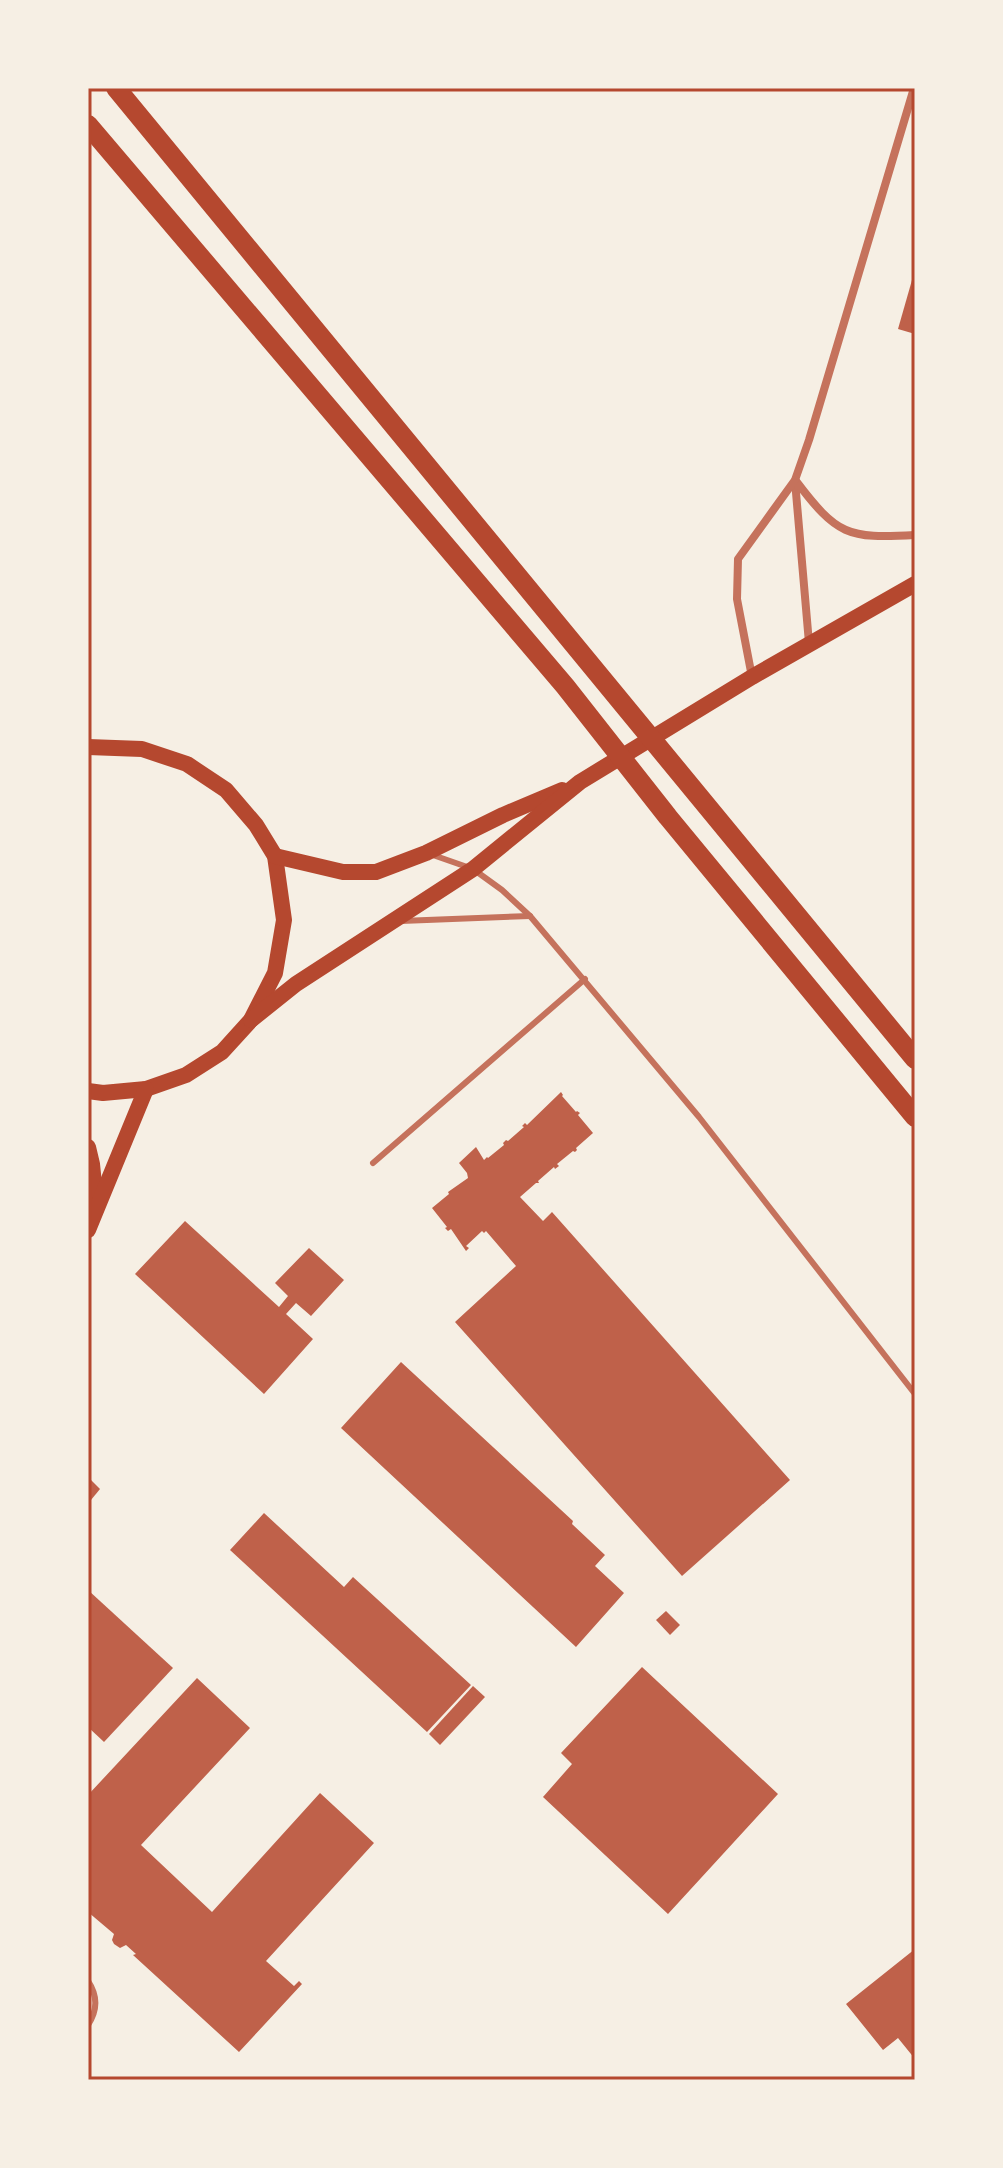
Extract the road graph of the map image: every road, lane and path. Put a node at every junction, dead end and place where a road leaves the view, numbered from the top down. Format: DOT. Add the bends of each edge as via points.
graph roads {
  1 [pos="116,88"];
  2 [pos="914,88"];
  3 [pos="88,125"];
  4 [pos="795,480"];
  5 [pos="915,535"];
  6 [pos="915,584"];
  7 [pos="810,643"];
  8 [pos="752,677"];
  9 [pos="88,747"];
  10 [pos="580,782"];
  11 [pos="426,853"];
  12 [pos="275,856"];
  13 [pos="473,869"];
  14 [pos="530,916"];
  15 [pos="393,922"];
  16 [pos="585,979"];
  17 [pos="251,1020"];
  18 [pos="915,1059"];
  19 [pos="146,1089"];
  20 [pos="88,1091"];
  21 [pos="915,1117"];
  22 [pos="88,1147"];
  23 [pos="373,1163"];
  24 [pos="96,1210"];
  25 [pos="88,1230"];
  26 [pos="915,1394"];
  27 [pos="88,1981"];
  28 [pos="88,2025"];
  1 -- 18 [label="main road"];
  2 -- 4 [label="street"];
  3 -- 21 [label="main road" via="565,686"];
  4 -- 5 [label="street" via="817,509 850,533 876,538"];
  4 -- 7 [label="street"];
  4 -- 8 [label="street" via="738,559 737,599"];
  6 -- 7 [label="main road"];
  7 -- 8 [label="main road"];
  8 -- 10 [label="main road"];
  9 -- 12 [label="main road" via="142,749 187,764 226,790"];
  10 -- 11 [label="main road"];
  10 -- 13 [label="main road"];
  11 -- 12 [label="main road" via="376,872 343,872"];
  11 -- 13 [label="lane"];
  12 -- 17 [label="main road" via="284,920 275,973"];
  13 -- 14 [label="lane"];
  13 -- 15 [label="main road"];
  14 -- 15 [label="lane"];
  14 -- 16 [label="lane"];
  15 -- 17 [label="main road" via="296,984"];
  16 -- 23 [label="lane"];
  16 -- 26 [label="lane"];
  17 -- 19 [label="main road" via="222,1052 186,1075"];
  19 -- 20 [label="main road"];
  19 -- 24 [label="main road"];
  22 -- 24 [label="main road"];
  24 -- 25 [label="main road"];
  27 -- 28 [label="lane" via="96,2006"];
}
